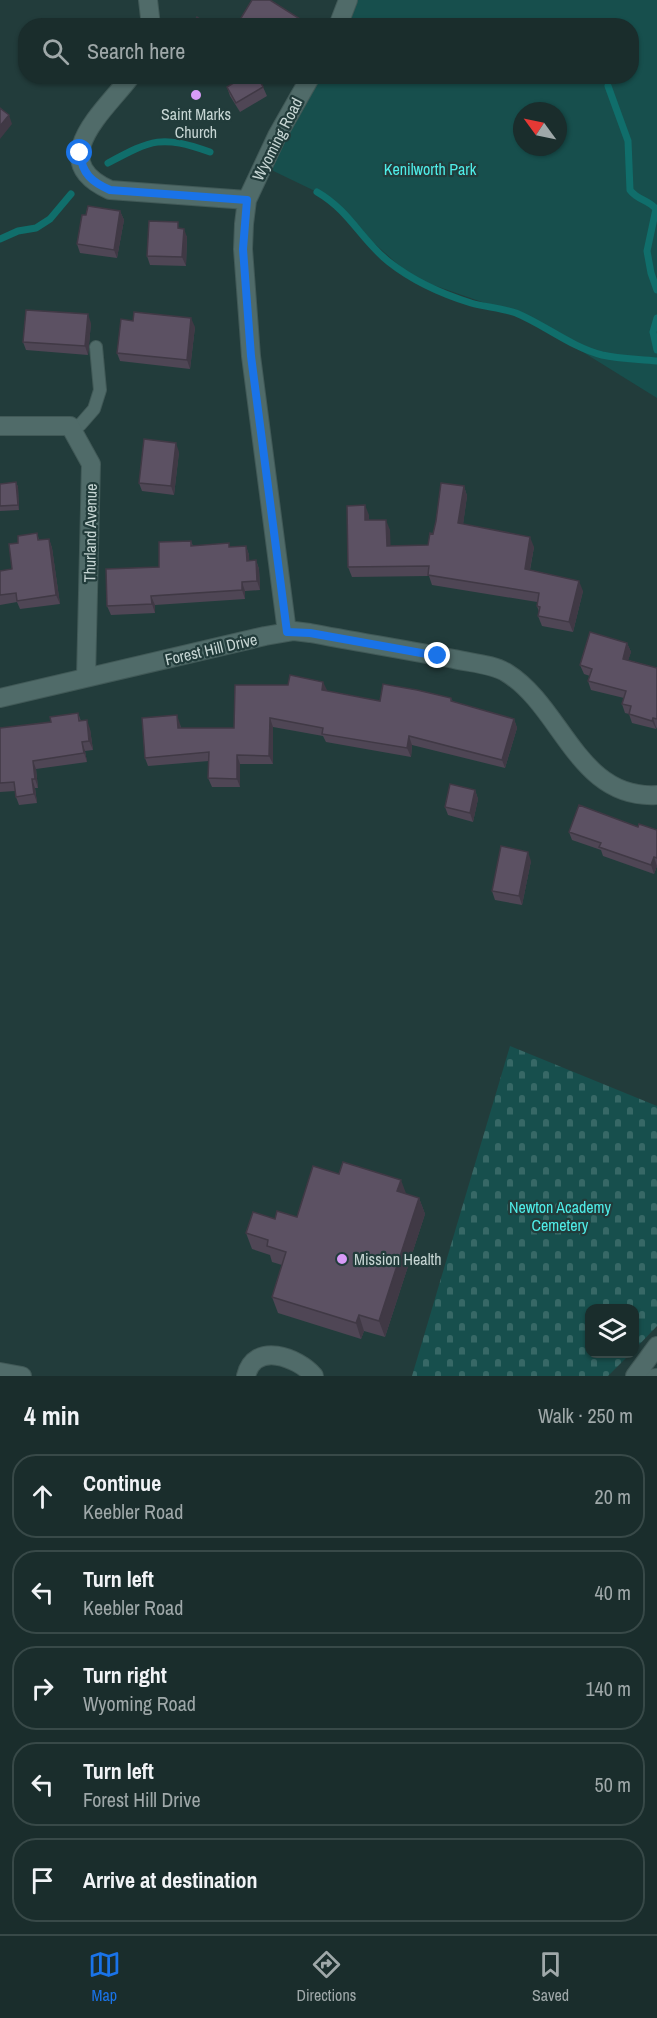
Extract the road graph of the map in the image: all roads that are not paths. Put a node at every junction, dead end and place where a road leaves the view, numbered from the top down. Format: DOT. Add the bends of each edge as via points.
graph roads {
  1 [pos="148,0"];
  2 [pos="348,0"];
  3 [pos="151,18"];
  4 [pos="341,18"];
  5 [pos="124,84"];
  6 [pos="306,84"];
  7 [pos="247,200"];
  8 [pos="96,347"];
  9 [pos="0,426"];
  10 [pos="70,426"];
  11 [pos="287,632"];
  12 [pos="86,678"];
  13 [pos="0,698"];
  14 [pos="657,795"];
  15 [pos="657,1346"];
  16 [pos="0,1372"];
  17 [pos="657,1375"];
  18 [pos="22,1376"];
  19 [pos="246,1376"];
  20 [pos="314,1376"];
  21 [pos="635,1376"];
  22 [pos="647,1376"];
  1 -- 3 [label="street"];
  2 -- 4 [label="street"];
  5 -- 7 [label="street" via="84,138 81,164 95,183 110,190"];
  6 -- 7 [label="street, Wyoming Road"];
  7 -- 11 [label="street, Wyoming Road" via="243,249 251,356"];
  8 -- 10 [label="lane" via="100,390 94,409 80,425"];
  9 -- 10 [label="street"];
  10 -- 12 [label="street, Thurland Avenue" via="91,464"];
  11 -- 12 [label="street, Forest Hill Drive"];
  11 -- 14 [label="street, Forest Hill Drive" via="310,633 502,670 529,691 582,760 607,783 632,794"];
  12 -- 13 [label="street, Forest Hill Drive"];
  15 -- 21 [label="street"];
  16 -- 18 [label="street"];
  17 -- 22 [label="lane"];
  19 -- 20 [label="street" via="255,1359 268,1354 297,1361"];
}
